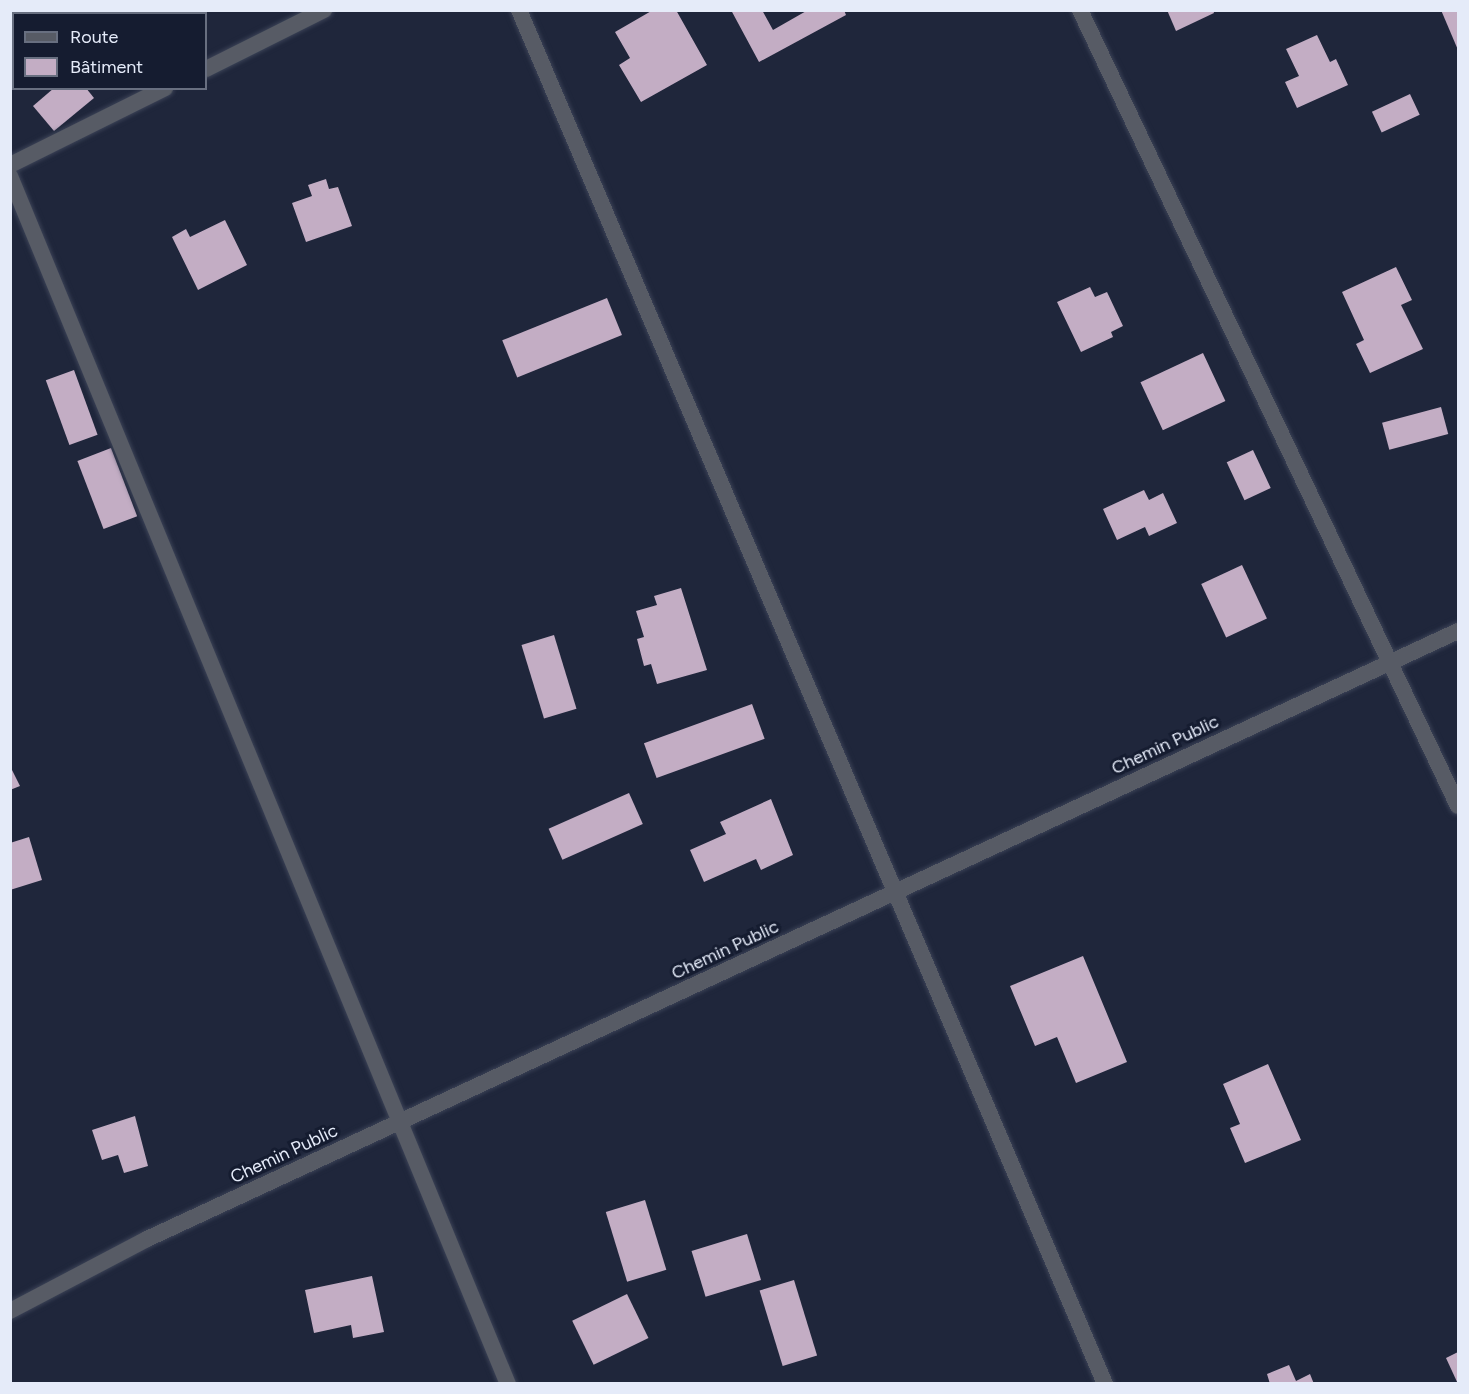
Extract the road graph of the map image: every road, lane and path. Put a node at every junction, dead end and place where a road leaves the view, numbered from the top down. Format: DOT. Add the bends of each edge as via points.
graph roads {
  1 [pos="324,10"];
  2 [pos="519,10"];
  3 [pos="1080,10"];
  4 [pos="207,68"];
  5 [pos="161,90"];
  6 [pos="10,165"];
  7 [pos="10,176"];
  8 [pos="1458,631"];
  9 [pos="1390,662"];
  10 [pos="1458,806"];
  11 [pos="894,893"];
  12 [pos="400,1122"];
  13 [pos="10,1311"];
  14 [pos="508,1383"];
  15 [pos="1105,1383"];
  1 -- 4 [label="street"];
  2 -- 11 [label="street"];
  3 -- 9 [label="street"];
  5 -- 6 [label="street"];
  7 -- 12 [label="street"];
  8 -- 9 [label="street, Chemin Public"];
  9 -- 10 [label="street"];
  9 -- 11 [label="street, Chemin Public"];
  11 -- 12 [label="street, Chemin Public"];
  11 -- 15 [label="street"];
  12 -- 13 [label="street, Chemin Public" via="147,1239"];
  12 -- 14 [label="street"];
}
